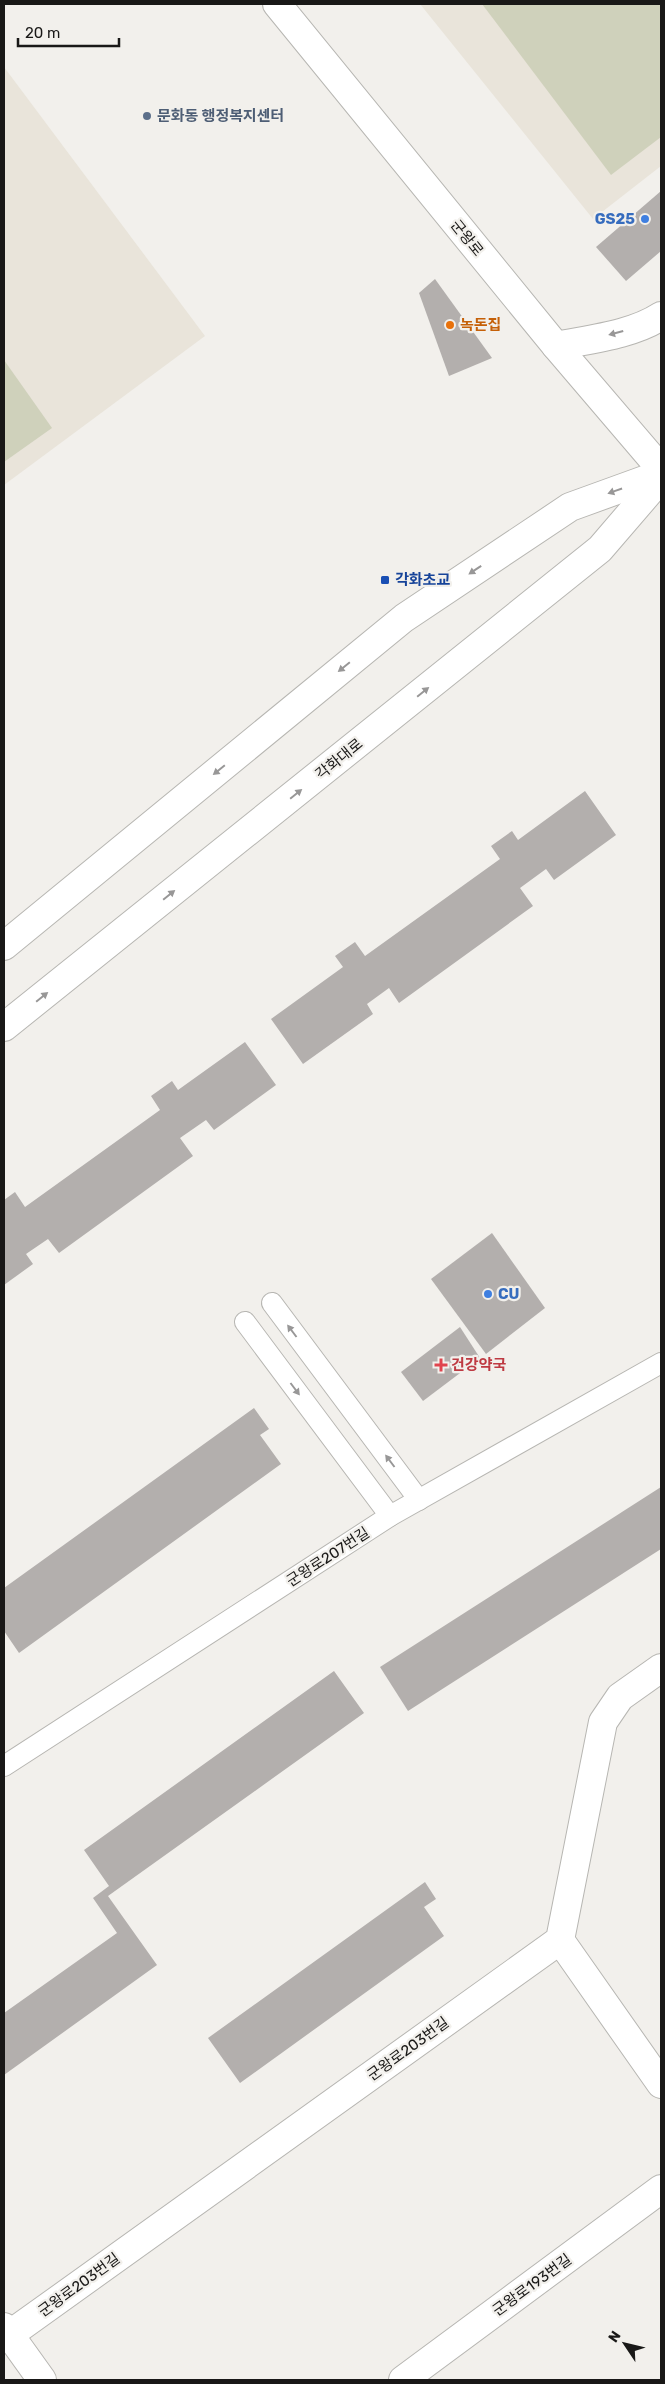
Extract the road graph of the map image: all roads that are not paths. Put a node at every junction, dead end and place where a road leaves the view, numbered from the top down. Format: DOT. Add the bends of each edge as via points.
graph roads {
  1 [pos="277,4"];
  2 [pos="661,316"];
  3 [pos="556,346"];
  4 [pos="661,469"];
  5 [pos="661,476"];
  6 [pos="4,946"];
  7 [pos="4,1027"];
  8 [pos="272,1303"];
  9 [pos="245,1322"];
  10 [pos="661,1363"];
  11 [pos="419,1500"];
  12 [pos="390,1516"];
  13 [pos="661,1668"];
  14 [pos="4,1766"];
  15 [pos="560,1940"];
  16 [pos="661,2084"];
  17 [pos="661,2189"];
  18 [pos="7,2331"];
  19 [pos="42,2380"];
  20 [pos="403,2380"];
  1 -- 3 [label="main road, 군왕로"];
  2 -- 3 [label="main road, one-way" via="652,322 615,333"];
  3 -- 4 [label="main road, 군왕로"];
  5 -- 6 [label="main road, 각화대로, one-way" via="570,507 404,618"];
  7 -- 5 [label="main road, 각화대로, one-way" via="600,549"];
  11 -- 8 [label="lane, one-way"];
  9 -- 12 [label="lane, one-way"];
  10 -- 11 [label="lane, 군왕로207번길"];
  11 -- 12 [label="lane, 군왕로207번길"];
  12 -- 14 [label="lane, 군왕로207번길"];
  13 -- 15 [label="main road" via="620,1697 604,1722"];
  15 -- 16 [label="main road"];
  15 -- 18 [label="main road, 군왕로203번길"];
  17 -- 20 [label="main road, 군왕로193번길"];
  18 -- 19 [label="main road"];
}
